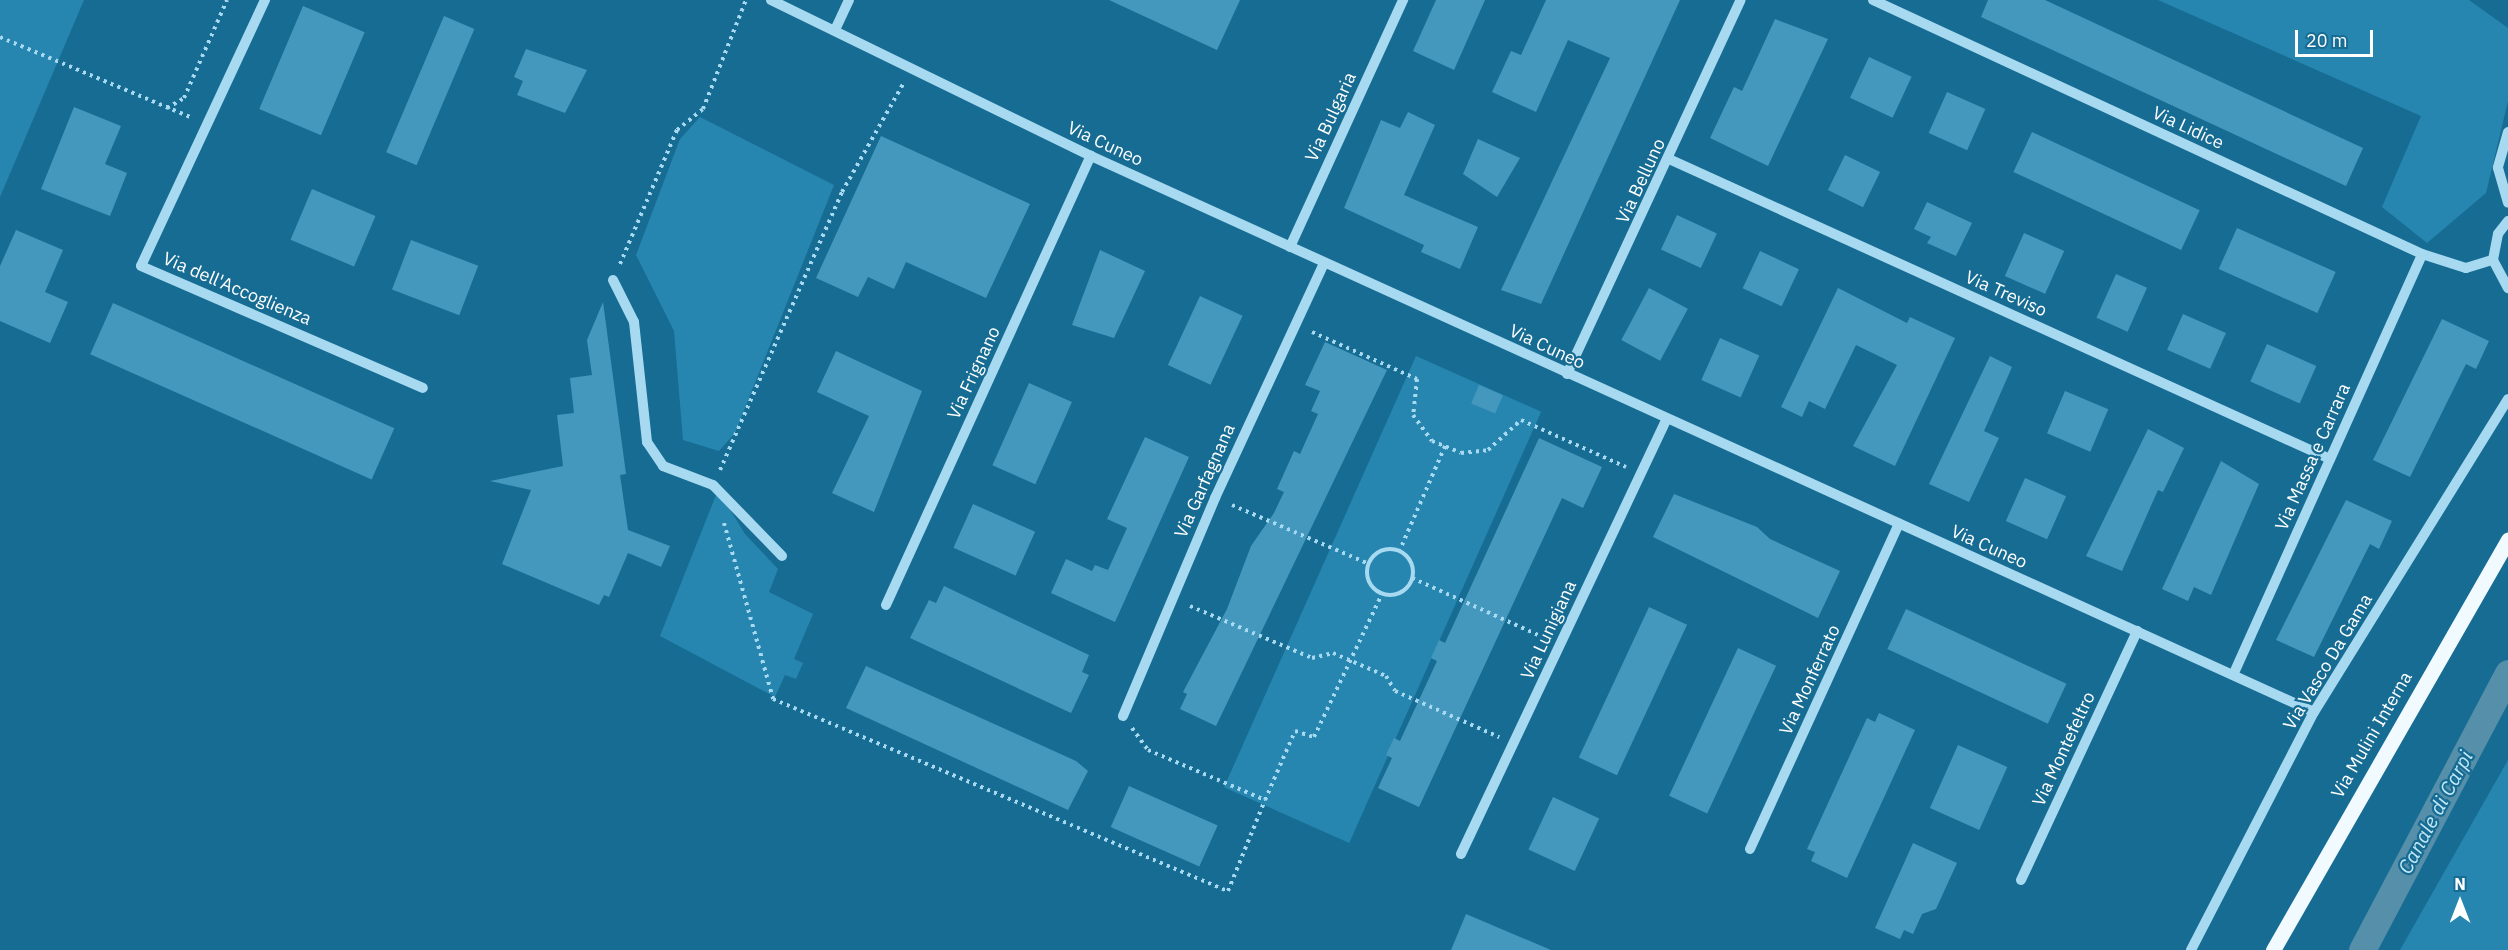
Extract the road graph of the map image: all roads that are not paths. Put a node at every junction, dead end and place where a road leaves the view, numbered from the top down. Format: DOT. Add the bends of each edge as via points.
graph roads {
  1 [pos="265,0"];
  2 [pos="771,0"];
  3 [pos="849,0"];
  4 [pos="1403,0"];
  5 [pos="1741,0"];
  6 [pos="1873,0"];
  7 [pos="835,30"];
  8 [pos="2508,132"];
  9 [pos="1091,156"];
  10 [pos="1669,159"];
  11 [pos="2508,203"];
  12 [pos="2508,221"];
  13 [pos="1290,247"];
  14 [pos="2422,254"];
  15 [pos="2493,260"];
  16 [pos="1324,263"];
  17 [pos="613,280"];
  18 [pos="2508,288"];
  19 [pos="1568,374"];
  20 [pos="423,388"];
  21 [pos="2508,399"];
  22 [pos="1667,419"];
  23 [pos="2330,459"];
  24 [pos="1899,524"];
  25 [pos="2508,540"];
  26 [pos="782,556"];
  27 [pos="886,605"];
  28 [pos="2137,632"];
  29 [pos="2234,673"];
  30 [pos="2314,712"];
  31 [pos="1123,716"];
  32 [pos="1750,849"];
  33 [pos="1461,854"];
  34 [pos="2021,880"];
  35 [pos="2191,950"];
  36 [pos="2273,950"];
  1 -- 20 [label="street, Via dell'Accoglienza" via="141,266"];
  2 -- 7 [label="street, Via Cuneo"];
  3 -- 7 [label="street"];
  4 -- 13 [label="street, Via Bulgaria"];
  5 -- 10 [label="street, Via Belluno"];
  6 -- 14 [label="street, Via Lidice"];
  7 -- 9 [label="street, Via Cuneo"];
  8 -- 11 [label="street" via="2498,168"];
  9 -- 13 [label="street, Via Cuneo"];
  9 -- 27 [label="street, Via Frignano"];
  10 -- 19 [label="street, Via Belluno"];
  10 -- 23 [label="street, Via Treviso"];
  12 -- 15 [label="street" via="2498,234"];
  13 -- 16 [label="street, Via Cuneo"];
  14 -- 15 [label="street, Via Lidice" via="2466,268"];
  14 -- 23 [label="street, Via Massa e Carrara"];
  15 -- 18 [label="street"];
  16 -- 19 [label="street, Via Cuneo"];
  16 -- 31 [label="street, Via Garfagnana" via="1215,498"];
  17 -- 26 [label="street" via="634,322 647,442 663,466 713,485"];
  19 -- 22 [label="street, Via Cuneo"];
  21 -- 30 [label="street, Via Vasco Da Gama"];
  22 -- 24 [label="street, Via Cuneo"];
  22 -- 33 [label="street, Via Lunigiana"];
  23 -- 29 [label="street, Via Massa e Carrara"];
  24 -- 28 [label="street, Via Cuneo"];
  24 -- 32 [label="street, Via Monferrato"];
  25 -- 36 [label="main road, Via Mulini Interna"];
  28 -- 29 [label="street, Via Cuneo"];
  28 -- 34 [label="street, Via Montefeltro"];
  29 -- 30 [label="street, Via Cuneo"];
  30 -- 35 [label="street, Via Vasco Da Gama"];
}
